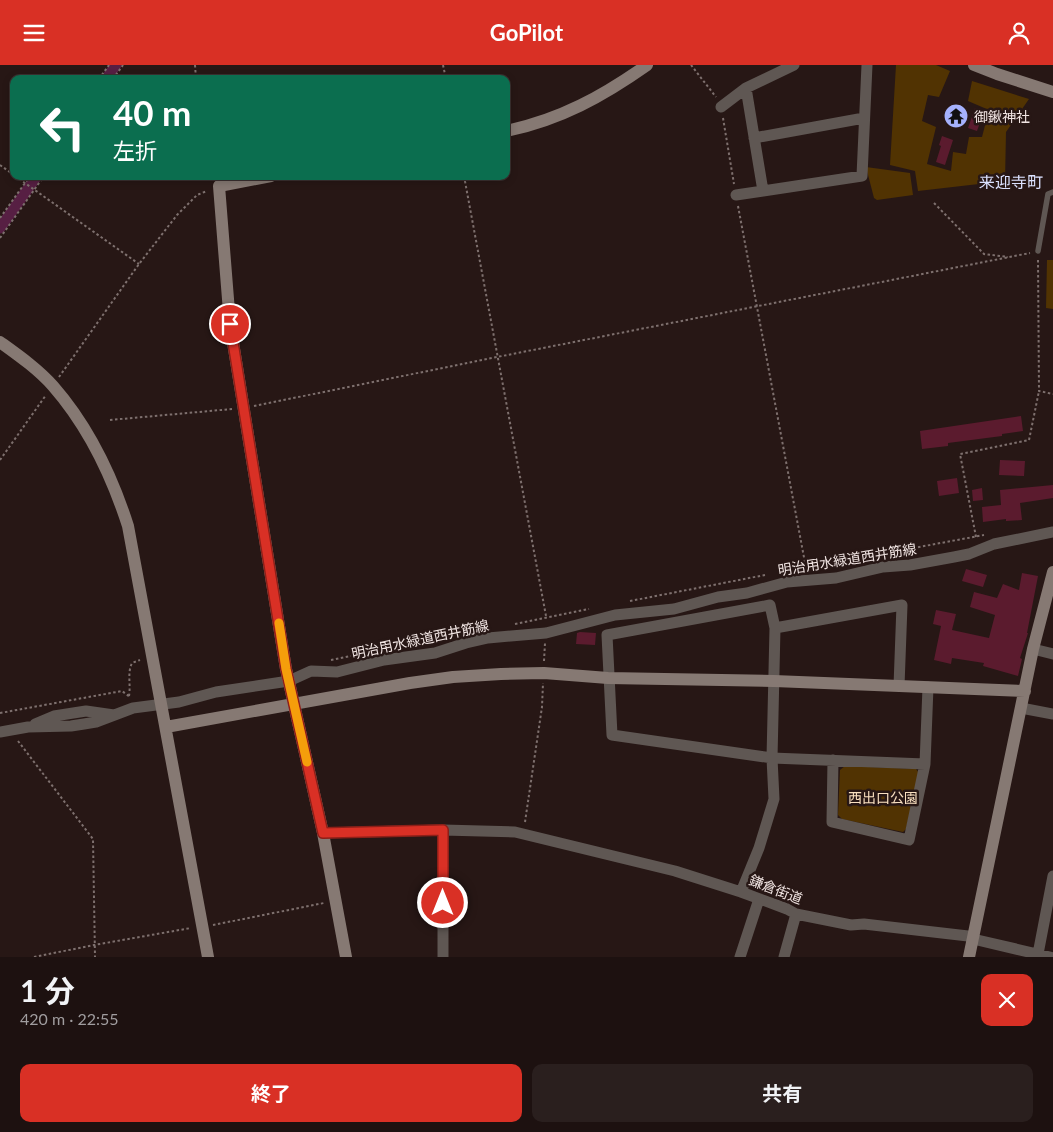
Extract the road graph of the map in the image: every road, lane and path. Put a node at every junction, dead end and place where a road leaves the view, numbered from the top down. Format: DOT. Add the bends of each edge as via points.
graph roads {
  1 [pos="646,65"];
  2 [pos="691,65"];
  3 [pos="794,65"];
  4 [pos="867,65"];
  5 [pos="974,65"];
  6 [pos="746,89"];
  7 [pos="1053,92"];
  8 [pos="721,107"];
  9 [pos="864,118"];
  10 [pos="510,130"];
  11 [pos="754,138"];
  12 [pos="21,180"];
  13 [pos="27,180"];
  14 [pos="41,180"];
  15 [pos="250,180"];
  16 [pos="465,180"];
  17 [pos="25,183"];
  18 [pos="219,186"];
  19 [pos="34,189"];
  20 [pos="763,191"];
  21 [pos="1053,192"];
  22 [pos="736,195"];
  23 [pos="934,203"];
  24 [pos="0,218"];
  25 [pos="0,238"];
  26 [pos="1038,251"];
  27 [pos="1010,257"];
  28 [pos="139,264"];
  29 [pos="758,307"];
  30 [pos="0,342"];
  31 [pos="497,357"];
  32 [pos="53,385"];
  33 [pos="1039,391"];
  34 [pos="1053,394"];
  35 [pos="244,408"];
  36 [pos="110,420"];
  37 [pos="0,460"];
  38 [pos="1053,533"];
  39 [pos="976,537"];
  40 [pos="806,567"];
  41 [pos="1053,572"];
  42 [pos="774,628"];
  43 [pos="546,633"];
  44 [pos="1033,649"];
  45 [pos="1053,654"];
  46 [pos="153,658"];
  47 [pos="544,673"];
  48 [pos="608,678"];
  49 [pos="288,681"];
  50 [pos="774,681"];
  51 [pos="899,686"];
  52 [pos="928,687"];
  53 [pos="1025,691"];
  54 [pos="128,695"];
  55 [pos="162,704"];
  56 [pos="294,705"];
  57 [pos="1021,708"];
  58 [pos="1053,714"];
  59 [pos="166,727"];
  60 [pos="5,731"];
  61 [pos="772,758"];
  62 [pos="833,760"];
  63 [pos="925,764"];
  64 [pos="443,830"];
  65 [pos="323,833"];
  66 [pos="523,834"];
  67 [pos="1053,875"];
  68 [pos="741,892"];
  69 [pos="759,899"];
  70 [pos="336,901"];
  71 [pos="796,914"];
  72 [pos="202,927"];
  73 [pos="973,939"];
  74 [pos="94,945"];
  75 [pos="1038,954"];
  76 [pos="34,957"];
  77 [pos="95,957"];
  78 [pos="208,957"];
  79 [pos="346,957"];
  80 [pos="443,957"];
  81 [pos="740,957"];
  82 [pos="784,957"];
  83 [pos="970,957"];
  84 [pos="1050,957"];
  1 -- 10 [label="street" via="622,83 572,111"];
  2 -- 8 [label="path"];
  3 -- 6 [label="street"];
  4 -- 9 [label="street"];
  5 -- 7 [label="street"];
  6 -- 8 [label="street"];
  6 -- 11 [label="street"];
  8 -- 22 [label="path"];
  9 -- 11 [label="street"];
  9 -- 20 [label="street" via="862,176"];
  11 -- 20 [label="street"];
  12 -- 17 [label="path"];
  13 -- 17 [label="path"];
  14 -- 19 [label="path"];
  15 -- 18 [label="street"];
  16 -- 31 [label="path"];
  17 -- 19 [label="path"];
  17 -- 24 [label="path"];
  18 -- 28 [label="path" via="196,195 176,215"];
  18 -- 35 [label="street" via="230,324"];
  19 -- 25 [label="path"];
  19 -- 28 [label="path"];
  20 -- 22 [label="street"];
  21 -- 26 [label="lane" via="1048,193"];
  22 -- 29 [label="path"];
  23 -- 27 [label="path" via="984,254"];
  26 -- 27 [label="path"];
  26 -- 33 [label="path"];
  27 -- 29 [label="path"];
  28 -- 32 [label="path"];
  29 -- 31 [label="path"];
  29 -- 40 [label="path"];
  30 -- 32 [label="street"];
  31 -- 35 [label="path"];
  31 -- 43 [label="path" via="546,617"];
  32 -- 37 [label="path"];
  32 -- 46 [label="street" via="98,453 117,494 128,526"];
  33 -- 34 [label="path"];
  33 -- 39 [label="path" via="1029,440 960,454"];
  35 -- 36 [label="path"];
  35 -- 49 [label="street"];
  38 -- 43 [label="street, 明治用水緑道西井筋線" via="994,544 970,554 883,567 836,578 787,582 674,609 615,615"];
  41 -- 44 [label="street"];
  42 -- 48 [label="street" via="770,605 607,635"];
  42 -- 50 [label="street"];
  42 -- 51 [label="street" via="902,605"];
  43 -- 47 [label="path"];
  43 -- 49 [label="street, 明治用水緑道西井筋線" via="488,638 435,653 384,660 337,672 311,671"];
  44 -- 45 [label="street"];
  44 -- 53 [label="street"];
  46 -- 54 [label="path" via="132,663"];
  46 -- 55 [label="street"];
  47 -- 48 [label="street"];
  47 -- 56 [label="street" via="453,677"];
  47 -- 66 [label="path"];
  48 -- 50 [label="street"];
  48 -- 61 [label="street" via="612,735"];
  49 -- 55 [label="street, 明治用水緑道西井筋線"];
  49 -- 56 [label="street"];
  50 -- 51 [label="street"];
  50 -- 61 [label="street"];
  51 -- 52 [label="street"];
  52 -- 53 [label="street"];
  52 -- 63 [label="street"];
  53 -- 57 [label="street"];
  55 -- 59 [label="street"];
  55 -- 60 [label="street, 明治用水緑道西井筋線" via="134,708 71,726"];
  56 -- 59 [label="street"];
  56 -- 65 [label="street"];
  57 -- 58 [label="street"];
  57 -- 73 [label="street"];
  59 -- 72 [label="street"];
  60 -- 74 [label="path" via="93,839"];
  61 -- 62 [label="street"];
  61 -- 68 [label="street" via="774,799"];
  62 -- 63 [label="street"];
  62 -- 63 [label="street" via="832,822 909,840"];
  64 -- 65 [label="street, 鎌倉街道"];
  64 -- 66 [label="street, 鎌倉街道"];
  64 -- 80 [label="street"];
  65 -- 70 [label="street"];
  66 -- 68 [label="street, 鎌倉街道" via="675,871"];
  67 -- 75 [label="street"];
  68 -- 69 [label="street, 鎌倉街道"];
  69 -- 71 [label="street, 鎌倉街道"];
  69 -- 81 [label="street"];
  70 -- 72 [label="path"];
  70 -- 79 [label="street"];
  71 -- 73 [label="street, 鎌倉街道" via="851,925"];
  71 -- 82 [label="street"];
  72 -- 74 [label="path"];
  72 -- 78 [label="street"];
  73 -- 75 [label="street, 鎌倉街道"];
  73 -- 83 [label="street"];
  74 -- 76 [label="path"];
  74 -- 77 [label="path"];
  75 -- 84 [label="street, 鎌倉街道"];
}
